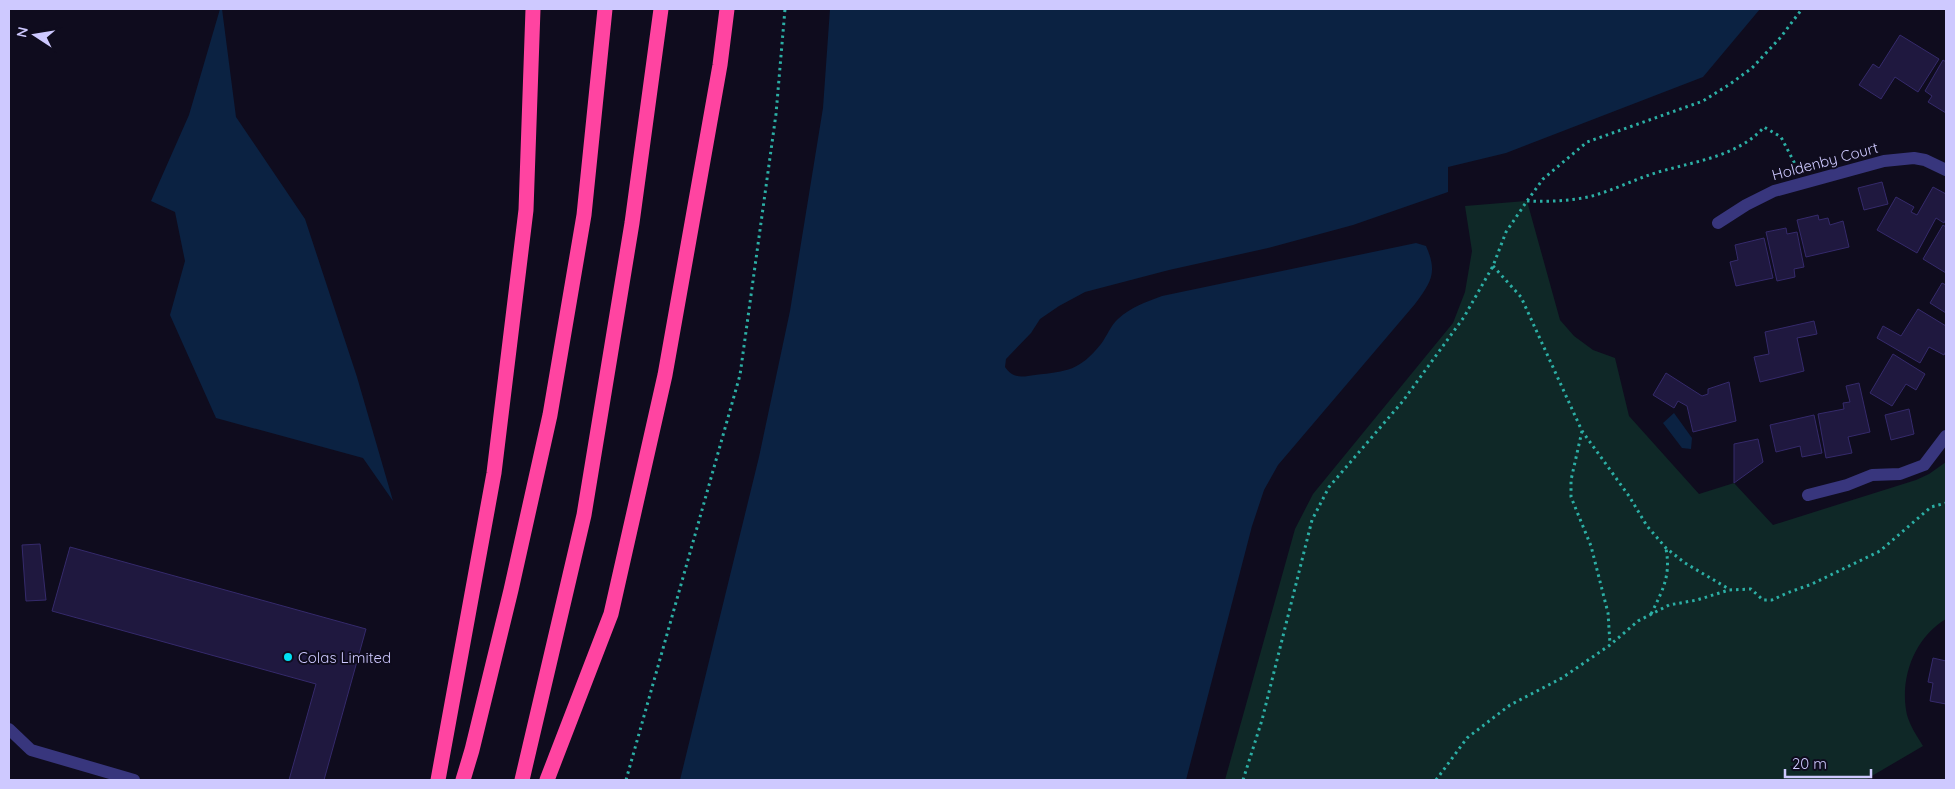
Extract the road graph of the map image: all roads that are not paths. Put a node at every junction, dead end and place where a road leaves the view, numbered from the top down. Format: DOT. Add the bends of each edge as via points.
graph roads {
  1 [pos="533,9"];
  2 [pos="605,9"];
  3 [pos="661,9"];
  4 [pos="726,9"];
  5 [pos="1946,170"];
  6 [pos="1718,223"];
  7 [pos="1946,436"];
  8 [pos="1808,495"];
  9 [pos="9,729"];
  10 [pos="134,780"];
  11 [pos="438,780"];
  12 [pos="463,780"];
  13 [pos="522,780"];
  14 [pos="547,780"];
  1 -- 11 [label="highway" via="526,210 494,473"];
  2 -- 12 [label="highway" via="584,215 550,415 502,628"];
  3 -- 13 [label="highway" via="632,223 584,515"];
  4 -- 14 [label="highway" via="720,65 665,375 613,605"];
  5 -- 6 [label="street, Holdenby Court" via="1914,158 1877,163 1774,191"];
  7 -- 8 [label="street" via="1924,464 1900,474 1872,475"];
  9 -- 10 [label="street" via="31,750"];
}
